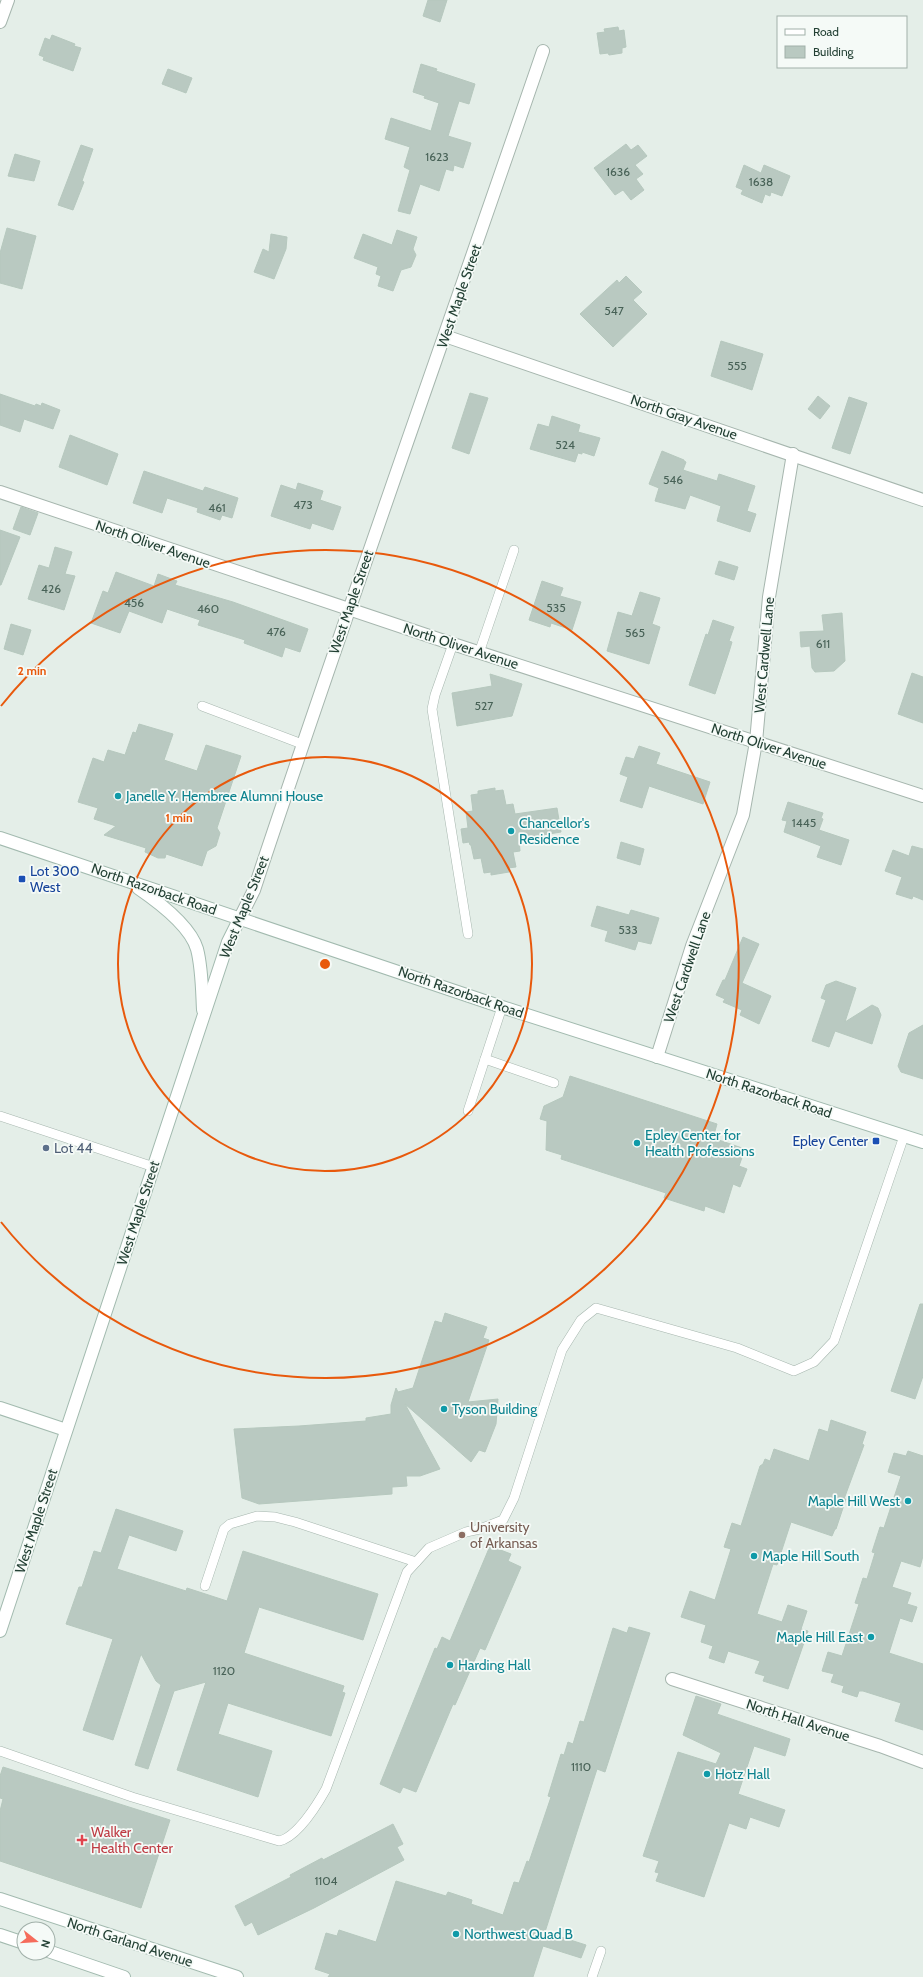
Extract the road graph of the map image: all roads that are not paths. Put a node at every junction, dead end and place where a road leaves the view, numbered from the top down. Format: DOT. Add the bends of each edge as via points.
graph roads {
  1 [pos="8,0"];
  2 [pos="0,22"];
  3 [pos="543,51"];
  4 [pos="445,336"];
  5 [pos="793,454"];
  6 [pos="0,492"];
  7 [pos="923,500"];
  8 [pos="514,550"];
  9 [pos="348,609"];
  10 [pos="453,644"];
  11 [pos="479,653"];
  12 [pos="202,706"];
  13 [pos="756,742"];
  14 [pos="302,744"];
  15 [pos="923,796"];
  16 [pos="0,838"];
  17 [pos="121,878"];
  18 [pos="240,918"];
  19 [pos="468,934"];
  20 [pos="502,1007"];
  21 [pos="203,1017"];
  22 [pos="657,1057"];
  23 [pos="486,1059"];
  24 [pos="554,1083"];
  25 [pos="468,1111"];
  26 [pos="0,1116"];
  27 [pos="904,1136"];
  28 [pos="923,1142"];
  29 [pos="154,1167"];
  30 [pos="0,1408"];
  31 [pos="66,1430"];
  32 [pos="416,1562"];
  33 [pos="205,1586"];
  34 [pos="0,1631"];
  35 [pos="672,1679"];
  36 [pos="0,1751"];
  37 [pos="923,1762"];
  38 [pos="0,1899"];
  39 [pos="0,1935"];
  40 [pos="16,1940"];
  41 [pos="601,1951"];
  42 [pos="56,1954"];
  43 [pos="124,1977"];
  44 [pos="237,1977"];
  45 [pos="592,1977"];
  1 -- 2 [label="street"];
  3 -- 4 [label="street, West Maple Street"];
  4 -- 5 [label="street, North Gray Avenue"];
  4 -- 9 [label="street, West Maple Street"];
  5 -- 7 [label="street, North Gray Avenue"];
  5 -- 13 [label="street, West Cardwell Lane" via="769,597"];
  6 -- 9 [label="street, North Oliver Avenue"];
  8 -- 11 [label="lane"];
  9 -- 10 [label="street, North Oliver Avenue"];
  9 -- 14 [label="street, West Maple Street"];
  10 -- 11 [label="street, North Oliver Avenue"];
  10 -- 19 [label="lane" via="432,709"];
  11 -- 13 [label="street, North Oliver Avenue"];
  12 -- 14 [label="lane"];
  13 -- 15 [label="street, North Oliver Avenue"];
  13 -- 22 [label="street, West Cardwell Lane" via="743,815 692,946"];
  14 -- 18 [label="street, West Maple Street" via="254,890"];
  16 -- 17 [label="street, North Razorback Road"];
  17 -- 18 [label="street, North Razorback Road"];
  17 -- 21 [label="street" via="155,900 181,922 196,947 201,976"];
  18 -- 20 [label="street, North Razorback Road"];
  18 -- 21 [label="street, West Maple Street" via="228,942"];
  20 -- 22 [label="street, North Razorback Road"];
  20 -- 23 [label="lane"];
  21 -- 29 [label="street, West Maple Street"];
  22 -- 27 [label="street, North Razorback Road"];
  23 -- 24 [label="lane"];
  23 -- 25 [label="lane"];
  26 -- 29 [label="lane"];
  27 -- 28 [label="street, North Razorback Road"];
  27 -- 32 [label="lane" via="834,1341 814,1362 794,1371 737,1348 596,1308 582,1320 562,1350 514,1498 503,1520 429,1548"];
  29 -- 31 [label="street, West Maple Street"];
  30 -- 31 [label="street"];
  31 -- 34 [label="street, West Maple Street"];
  32 -- 33 [label="lane" via="295,1522 257,1516 230,1524 224,1529"];
  32 -- 36 [label="lane" via="407,1572 326,1789 316,1807 287,1840 279,1842 132,1797"];
  35 -- 37 [label="street, North Hall Avenue"];
  38 -- 44 [label="street, North Garland Avenue"];
  39 -- 40 [label="street"];
  41 -- 45 [label="lane"];
  42 -- 43 [label="street"];
}
